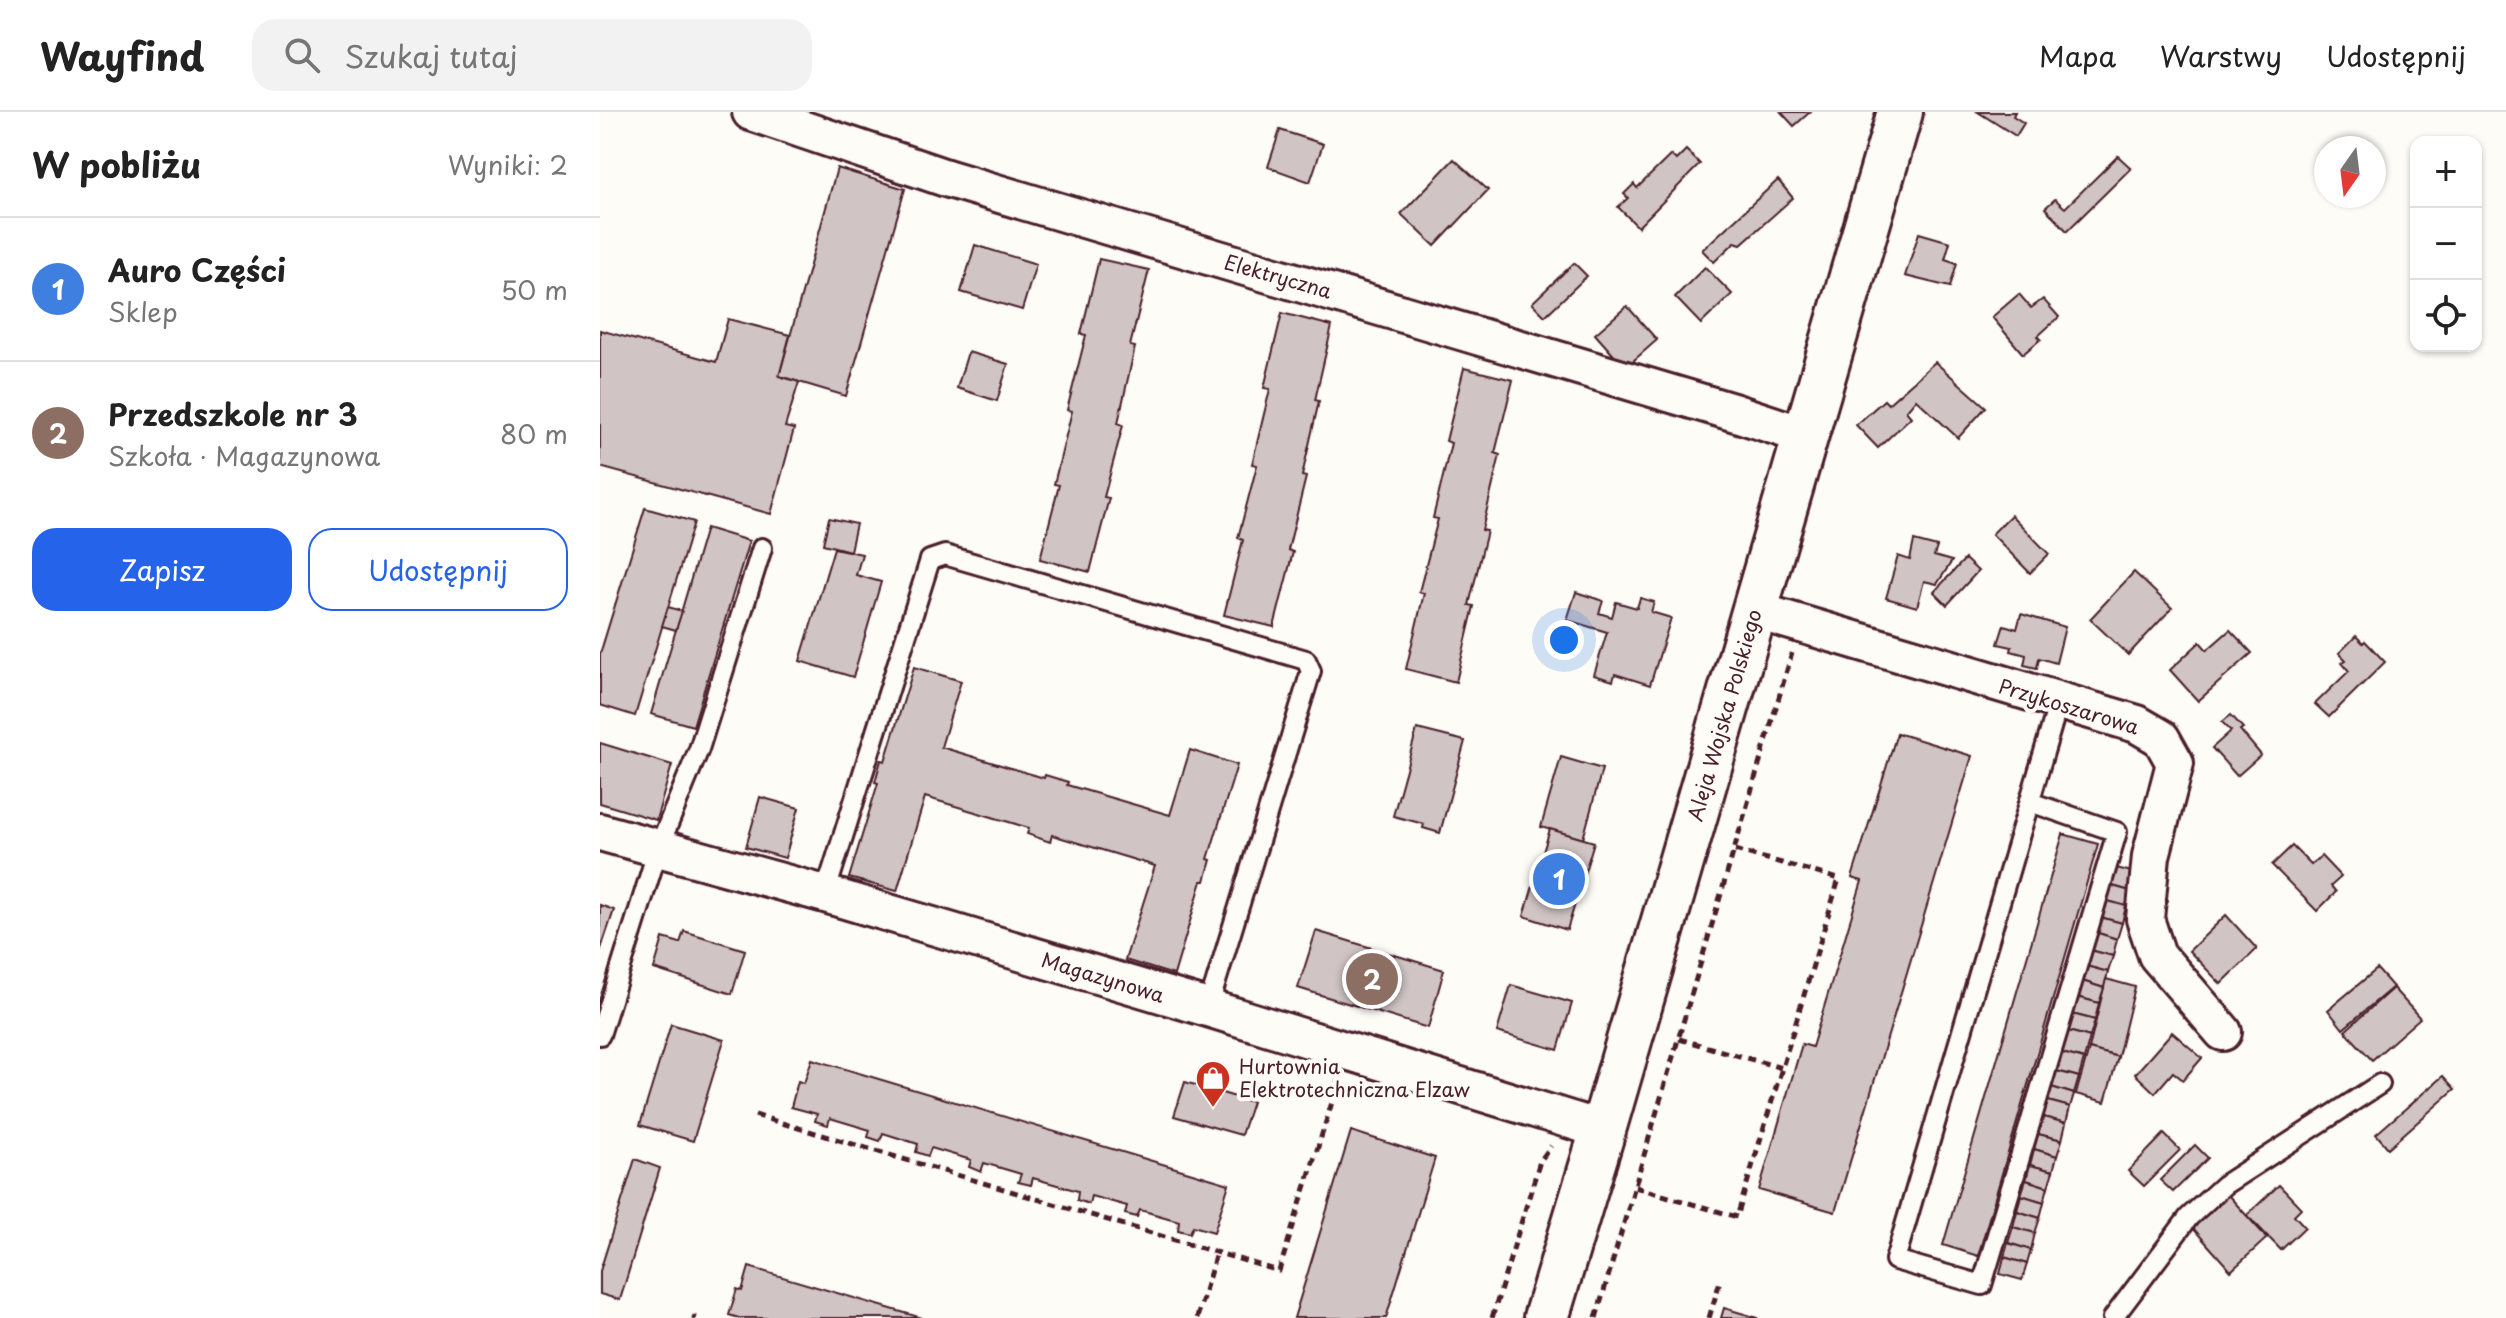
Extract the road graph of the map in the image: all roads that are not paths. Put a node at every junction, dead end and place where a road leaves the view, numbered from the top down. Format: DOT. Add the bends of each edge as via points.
graph roads {
  1 [pos="751,112"];
  2 [pos="1900,112"];
  3 [pos="1806,436"];
  4 [pos="762,548"];
  5 [pos="1754,610"];
  6 [pos="2059,701"];
  7 [pos="2030,802"];
  8 [pos="600,832"];
  9 [pos="658,849"];
  10 [pos="825,894"];
  11 [pos="1208,1008"];
  12 [pos="2223,1032"];
  13 [pos="600,1035"];
  14 [pos="2380,1084"];
  15 [pos="1603,1130"];
  16 [pos="1546,1318"];
  17 [pos="2113,1318"];
  1 -- 3 [label="street, Elektryczna" via="946,178"];
  2 -- 3 [label="main road, Aleja Wojska Polskiego"];
  3 -- 5 [label="main road, Aleja Wojska Polskiego"];
  4 -- 9 [label="lane" via="699,749"];
  5 -- 6 [label="street, Przykoszarowa"];
  5 -- 15 [label="main road, Aleja Wojska Polskiego"];
  6 -- 7 [label="lane"];
  6 -- 12 [label="street, Przykoszarowa" via="2137,724 2161,738 2175,763 2151,856 2145,919 2157,955"];
  7 -- 7 [label="lane" via="2117,832 1982,1285 1895,1260"];
  8 -- 9 [label="street, Magazynowa"];
  9 -- 10 [label="street, Magazynowa"];
  9 -- 13 [label="lane"];
  10 -- 11 [label="street, Magazynowa"];
  10 -- 11 [label="lane" via="930,560 945,555 1306,660 1311,671"];
  11 -- 15 [label="street, Magazynowa"];
  14 -- 17 [label="lane" via="2224,1185 2189,1217"];
  15 -- 16 [label="main road, Aleja Wojska Polskiego"];
}
